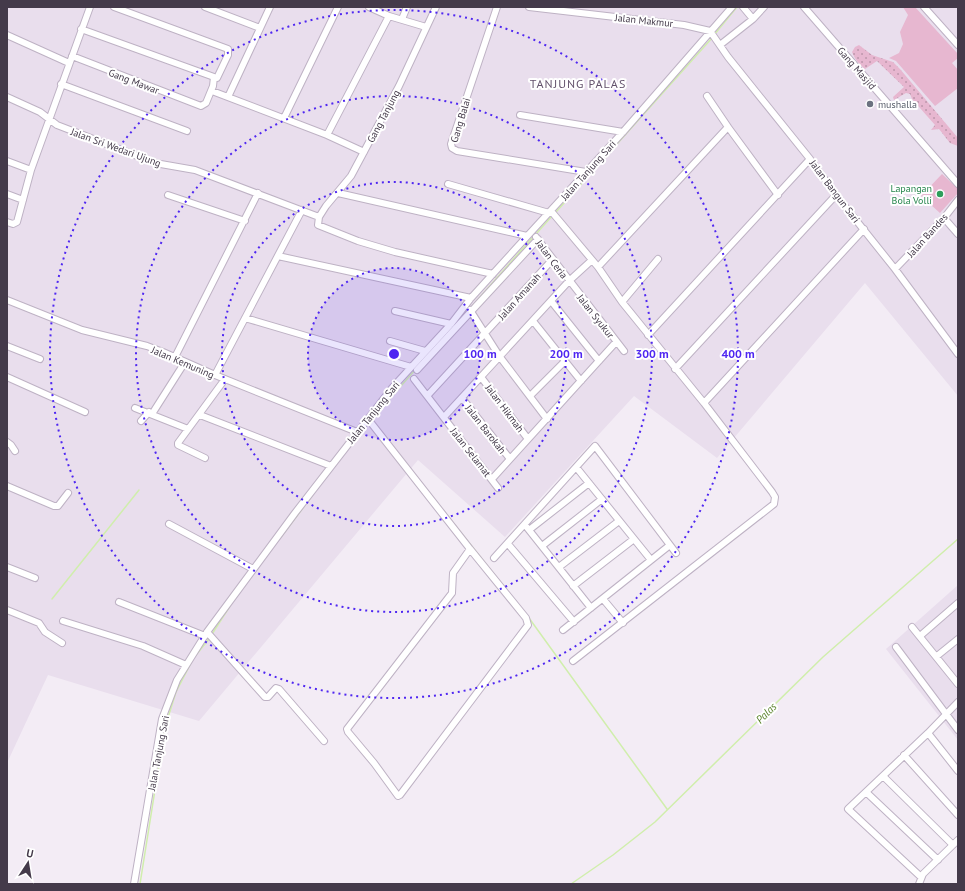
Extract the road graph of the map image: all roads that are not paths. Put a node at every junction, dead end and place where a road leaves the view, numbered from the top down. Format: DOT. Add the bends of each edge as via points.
graph roads {
  1 [pos="90,7"];
  2 [pos="114,7"];
  3 [pos="205,7"];
  4 [pos="270,7"];
  5 [pos="338,7"];
  6 [pos="369,7"];
  7 [pos="407,7"];
  8 [pos="436,7"];
  9 [pos="497,7"];
  10 [pos="529,7"];
  11 [pos="732,7"];
  12 [pos="743,7"];
  13 [pos="764,7"];
  14 [pos="804,7"];
  15 [pos="924,7"];
  16 [pos="389,16"];
  17 [pos="402,19"];
  18 [pos="752,19"];
  19 [pos="426,27"];
  20 [pos="260,28"];
  21 [pos="81,29"];
  22 [pos="713,34"];
  23 [pos="7,36"];
  24 [pos="720,45"];
  25 [pos="958,45"];
  26 [pos="71,60"];
  27 [pos="214,77"];
  28 [pos="62,84"];
  29 [pos="212,91"];
  30 [pos="707,96"];
  31 [pos="7,97"];
  32 [pos="228,97"];
  33 [pos="520,115"];
  34 [pos="284,118"];
  35 [pos="50,119"];
  36 [pos="728,127"];
  37 [pos="187,131"];
  38 [pos="623,132"];
  39 [pos="327,135"];
  40 [pos="364,152"];
  41 [pos="810,159"];
  42 [pos="7,161"];
  43 [pos="32,170"];
  44 [pos="586,172"];
  45 [pos="448,184"];
  46 [pos="958,184"];
  47 [pos="258,193"];
  48 [pos="338,193"];
  49 [pos="7,194"];
  50 [pos="168,195"];
  51 [pos="778,195"];
  52 [pos="836,195"];
  53 [pos="22,200"];
  54 [pos="958,200"];
  55 [pos="302,210"];
  56 [pos="550,212"];
  57 [pos="319,217"];
  58 [pos="944,218"];
  59 [pos="245,221"];
  60 [pos="7,222"];
  61 [pos="864,229"];
  62 [pos="958,234"];
  63 [pos="533,236"];
  64 [pos="278,256"];
  65 [pos="553,259"];
  66 [pos="658,259"];
  67 [pos="592,260"];
  68 [pos="598,267"];
  69 [pos="895,269"];
  70 [pos="493,274"];
  71 [pos="569,281"];
  72 [pos="471,298"];
  73 [pos="7,300"];
  74 [pos="551,301"];
  75 [pos="622,302"];
  76 [pos="468,308"];
  77 [pos="395,311"];
  78 [pos="245,318"];
  79 [pos="533,321"];
  80 [pos="451,324"];
  81 [pos="485,334"];
  82 [pos="648,335"];
  83 [pos="390,341"];
  84 [pos="616,342"];
  85 [pos="7,346"];
  86 [pos="624,351"];
  87 [pos="958,354"];
  88 [pos="425,355"];
  89 [pos="175,357"];
  90 [pos="500,357"];
  91 [pos="40,360"];
  92 [pos="565,361"];
  93 [pos="599,361"];
  94 [pos="185,362"];
  95 [pos="414,368"];
  96 [pos="675,369"];
  97 [pos="214,376"];
  98 [pos="7,377"];
  99 [pos="482,377"];
  100 [pos="225,379"];
  101 [pos="414,379"];
  102 [pos="581,381"];
  103 [pos="428,395"];
  104 [pos="530,396"];
  105 [pos="462,398"];
  106 [pos="704,402"];
  107 [pos="135,408"];
  108 [pos="85,412"];
  109 [pos="151,413"];
  110 [pos="200,415"];
  111 [pos="444,417"];
  112 [pos="547,419"];
  113 [pos="370,420"];
  114 [pos="141,421"];
  115 [pos="188,428"];
  116 [pos="356,432"];
  117 [pos="528,439"];
  118 [pos="7,442"];
  119 [pos="15,451"];
  120 [pos="205,458"];
  121 [pos="510,459"];
  122 [pos="331,466"];
  123 [pos="576,467"];
  124 [pos="492,479"];
  125 [pos="589,483"];
  126 [pos="7,486"];
  127 [pos="498,488"];
  128 [pos="68,493"];
  129 [pos="602,499"];
  130 [pos="619,521"];
  131 [pos="169,524"];
  132 [pos="527,527"];
  133 [pos="634,539"];
  134 [pos="508,544"];
  135 [pos="670,545"];
  136 [pos="542,546"];
  137 [pos="470,549"];
  138 [pos="676,553"];
  139 [pos="494,558"];
  140 [pos="651,560"];
  141 [pos="7,567"];
  142 [pos="559,568"];
  143 [pos="253,569"];
  144 [pos="35,578"];
  145 [pos="573,586"];
  146 [pos="603,598"];
  147 [pos="119,602"];
  148 [pos="958,603"];
  149 [pos="590,608"];
  150 [pos="7,610"];
  151 [pos="63,621"];
  152 [pos="574,622"];
  153 [pos="622,623"];
  154 [pos="912,626"];
  155 [pos="563,630"];
  156 [pos="206,634"];
  157 [pos="920,636"];
  158 [pos="958,639"];
  159 [pos="62,643"];
  160 [pos="896,647"];
  161 [pos="937,656"];
  162 [pos="573,661"];
  163 [pos="186,665"];
  164 [pos="958,684"];
  165 [pos="958,702"];
  166 [pos="945,714"];
  167 [pos="958,730"];
  168 [pos="928,733"];
  169 [pos="324,740"];
  170 [pos="904,754"];
  171 [pos="958,771"];
  172 [pos="883,776"];
  173 [pos="866,792"];
  174 [pos="958,815"];
  175 [pos="958,840"];
  176 [pos="953,845"];
  177 [pos="938,860"];
  178 [pos="921,877"];
  179 [pos="134,884"];
  180 [pos="920,884"];
  1 -- 21 [label="street"];
  2 -- 27 [label="street" via="228,49 228,55 217,78"];
  3 -- 20 [label="street"];
  4 -- 20 [label="street"];
  5 -- 34 [label="street"];
  6 -- 16 [label="street"];
  7 -- 17 [label="street"];
  8 -- 19 [label="street, Gang Tanjung"];
  9 -- 44 [label="street, Gang Balai" via="451,144 452,148 464,153"];
  10 -- 22 [label="street, Jalan Makmur" via="684,25"];
  11 -- 22 [label="street, Jalan Tanjung Sari"];
  12 -- 18 [label="street"];
  13 -- 18 [label="street"];
  14 -- 46 [label="street, Gang Masjid"];
  15 -- 25 [label="street"];
  16 -- 17 [label="street"];
  16 -- 39 [label="street"];
  17 -- 19 [label="street"];
  18 -- 24 [label="street"];
  19 -- 40 [label="street, Gang Tanjung" via="399,86"];
  20 -- 32 [label="street"];
  21 -- 26 [label="street"];
  21 -- 27 [label="street"];
  22 -- 24 [label="street, Jalan Bangun Sari"];
  22 -- 38 [label="street, Jalan Tanjung Sari"];
  23 -- 26 [label="street, Gang Mawar"];
  24 -- 41 [label="street, Jalan Bangun Sari"];
  26 -- 28 [label="street"];
  26 -- 29 [label="street, Gang Mawar" via="197,105 205,104"];
  27 -- 29 [label="street"];
  28 -- 35 [label="street"];
  28 -- 37 [label="street"];
  29 -- 32 [label="street"];
  30 -- 36 [label="street"];
  31 -- 35 [label="street, Jalan Sri Wedari Ujung" via="29,106"];
  32 -- 34 [label="street"];
  33 -- 38 [label="street"];
  34 -- 39 [label="street"];
  35 -- 43 [label="street"];
  35 -- 47 [label="street, Jalan Sri Wedari Ujung" via="57,125 155,162 195,170"];
  36 -- 51 [label="street"];
  36 -- 68 [label="street"];
  38 -- 44 [label="street, Jalan Tanjung Sari"];
  39 -- 40 [label="street"];
  40 -- 48 [label="street, Gang Tanjung"];
  41 -- 51 [label="street"];
  41 -- 52 [label="street, Jalan Bangun Sari"];
  42 -- 43 [label="street"];
  43 -- 53 [label="street"];
  44 -- 56 [label="street, Jalan Tanjung Sari"];
  45 -- 56 [label="street"];
  47 -- 55 [label="street, Jalan Sri Wedari Ujung"];
  47 -- 59 [label="street"];
  48 -- 57 [label="street, Gang Tanjung"];
  48 -- 63 [label="street"];
  49 -- 53 [label="street"];
  50 -- 59 [label="street"];
  51 -- 82 [label="street"];
  52 -- 61 [label="street, Jalan Bangun Sari"];
  52 -- 96 [label="street"];
  53 -- 60 [label="street" via="17,222"];
  54 -- 58 [label="street, Jalan Bandes"];
  55 -- 57 [label="street, Jalan Sri Wedari Ujung"];
  55 -- 64 [label="street"];
  56 -- 63 [label="street, Jalan Tanjung Sari"];
  56 -- 67 [label="street"];
  57 -- 70 [label="street" via="318,225 358,240 395,252"];
  58 -- 62 [label="street"];
  58 -- 69 [label="street, Jalan Bandes"];
  59 -- 89 [label="street"];
  61 -- 69 [label="street, Jalan Bangun Sari"];
  61 -- 106 [label="street"];
  63 -- 65 [label="street, Jalan Ceria"];
  63 -- 70 [label="street, Jalan Tanjung Sari"];
  63 -- 76 [label="street"];
  64 -- 72 [label="street"];
  64 -- 78 [label="street"];
  65 -- 71 [label="street, Jalan Ceria"];
  65 -- 81 [label="street, Jalan Amanah"];
  66 -- 75 [label="street"];
  67 -- 68 [label="street"];
  67 -- 71 [label="street"];
  68 -- 75 [label="street"];
  69 -- 87 [label="street, Jalan Bangun Sari"];
  70 -- 72 [label="street, Jalan Tanjung Sari"];
  71 -- 74 [label="street"];
  71 -- 84 [label="street, Jalan Syukur"];
  72 -- 76 [label="street, Jalan Tanjung Sari"];
  73 -- 89 [label="street, Jalan Kemuning" via="82,330 147,346"];
  74 -- 79 [label="street"];
  74 -- 93 [label="street"];
  75 -- 82 [label="street"];
  76 -- 80 [label="street, Jalan Tanjung Sari"];
  76 -- 81 [label="street"];
  76 -- 88 [label="street"];
  77 -- 80 [label="street"];
  78 -- 95 [label="street"];
  78 -- 97 [label="street"];
  79 -- 90 [label="street"];
  79 -- 92 [label="street"];
  80 -- 88 [label="street, Jalan Tanjung Sari"];
  81 -- 90 [label="street"];
  81 -- 103 [label="street, Jalan Amanah"];
  82 -- 96 [label="street"];
  83 -- 88 [label="street"];
  84 -- 86 [label="street, Jalan Syukur"];
  84 -- 93 [label="street"];
  85 -- 91 [label="street"];
  88 -- 95 [label="street, Jalan Tanjung Sari"];
  89 -- 94 [label="street, Jalan Kemuning"];
  90 -- 99 [label="street"];
  90 -- 104 [label="street"];
  92 -- 102 [label="street"];
  92 -- 104 [label="street"];
  93 -- 102 [label="street"];
  94 -- 97 [label="street, Jalan Kemuning"];
  94 -- 109 [label="street"];
  95 -- 113 [label="street, Jalan Tanjung Sari"];
  96 -- 106 [label="street"];
  97 -- 100 [label="street, Jalan Kemuning"];
  98 -- 108 [label="street"];
  99 -- 105 [label="street"];
  99 -- 117 [label="street, Jalan Hikmah"];
  100 -- 110 [label="street"];
  100 -- 116 [label="street, Jalan Kemuning"];
  101 -- 103 [label="street, Jalan Selamat"];
  102 -- 112 [label="street"];
  103 -- 111 [label="street, Jalan Selamat"];
  104 -- 112 [label="street"];
  105 -- 111 [label="street"];
  105 -- 121 [label="street, Jalan Barokah"];
  106 -- 153 [label="street" via="772,492 775,497 774,504"];
  107 -- 109 [label="street"];
  109 -- 114 [label="street"];
  109 -- 115 [label="street"];
  110 -- 115 [label="street"];
  110 -- 122 [label="street"];
  111 -- 124 [label="street, Jalan Selamat"];
  112 -- 117 [label="street"];
  113 -- 116 [label="street, Jalan Tanjung Sari"];
  113 -- 137 [label="street"];
  115 -- 120 [label="street" via="178,445"];
  116 -- 122 [label="street, Jalan Tanjung Sari"];
  117 -- 121 [label="street"];
  118 -- 119 [label="street"];
  121 -- 124 [label="street"];
  122 -- 143 [label="street, Jalan Tanjung Sari"];
  123 -- 125 [label="street"];
  123 -- 132 [label="street"];
  123 -- 135 [label="street" via="595,446"];
  124 -- 127 [label="street, Jalan Selamat"];
  125 -- 129 [label="street"];
  125 -- 132 [label="street"];
  126 -- 128 [label="street" via="58,506"];
  129 -- 130 [label="street"];
  129 -- 136 [label="street"];
  130 -- 133 [label="street"];
  130 -- 142 [label="street"];
  131 -- 143 [label="street"];
  132 -- 134 [label="street"];
  132 -- 136 [label="street"];
  133 -- 140 [label="street"];
  133 -- 145 [label="street"];
  134 -- 139 [label="street"];
  134 -- 152 [label="street"];
  135 -- 138 [label="street"];
  135 -- 140 [label="street"];
  136 -- 142 [label="street"];
  137 -- 137 [label="street" via="526,618 528,625 466,710 398,796 347,729 452,593 453,573"];
  140 -- 146 [label="street"];
  141 -- 144 [label="street"];
  142 -- 145 [label="street"];
  143 -- 156 [label="street, Jalan Tanjung Sari"];
  145 -- 149 [label="street"];
  146 -- 149 [label="street"];
  146 -- 153 [label="street"];
  147 -- 156 [label="street"];
  148 -- 157 [label="street"];
  149 -- 152 [label="street"];
  150 -- 159 [label="street" via="39,623 45,632"];
  151 -- 163 [label="street" via="130,642"];
  152 -- 155 [label="street"];
  153 -- 162 [label="street"];
  154 -- 157 [label="street"];
  156 -- 163 [label="street, Jalan Tanjung Sari"];
  156 -- 169 [label="street" via="265,697 276,688 279,689"];
  157 -- 161 [label="street"];
  158 -- 161 [label="street"];
  160 -- 166 [label="street"];
  161 -- 164 [label="street"];
  163 -- 179 [label="street, Jalan Tanjung Sari" via="177,680 162,719"];
  165 -- 166 [label="street"];
  166 -- 167 [label="street"];
  166 -- 168 [label="street"];
  168 -- 170 [label="street"];
  168 -- 171 [label="street"];
  170 -- 172 [label="street"];
  170 -- 174 [label="street"];
  172 -- 173 [label="street"];
  172 -- 176 [label="street"];
  173 -- 177 [label="street"];
  173 -- 178 [label="street" via="848,809"];
  175 -- 176 [label="street"];
  176 -- 177 [label="street"];
  177 -- 178 [label="street"];
  178 -- 180 [label="street"];
}
